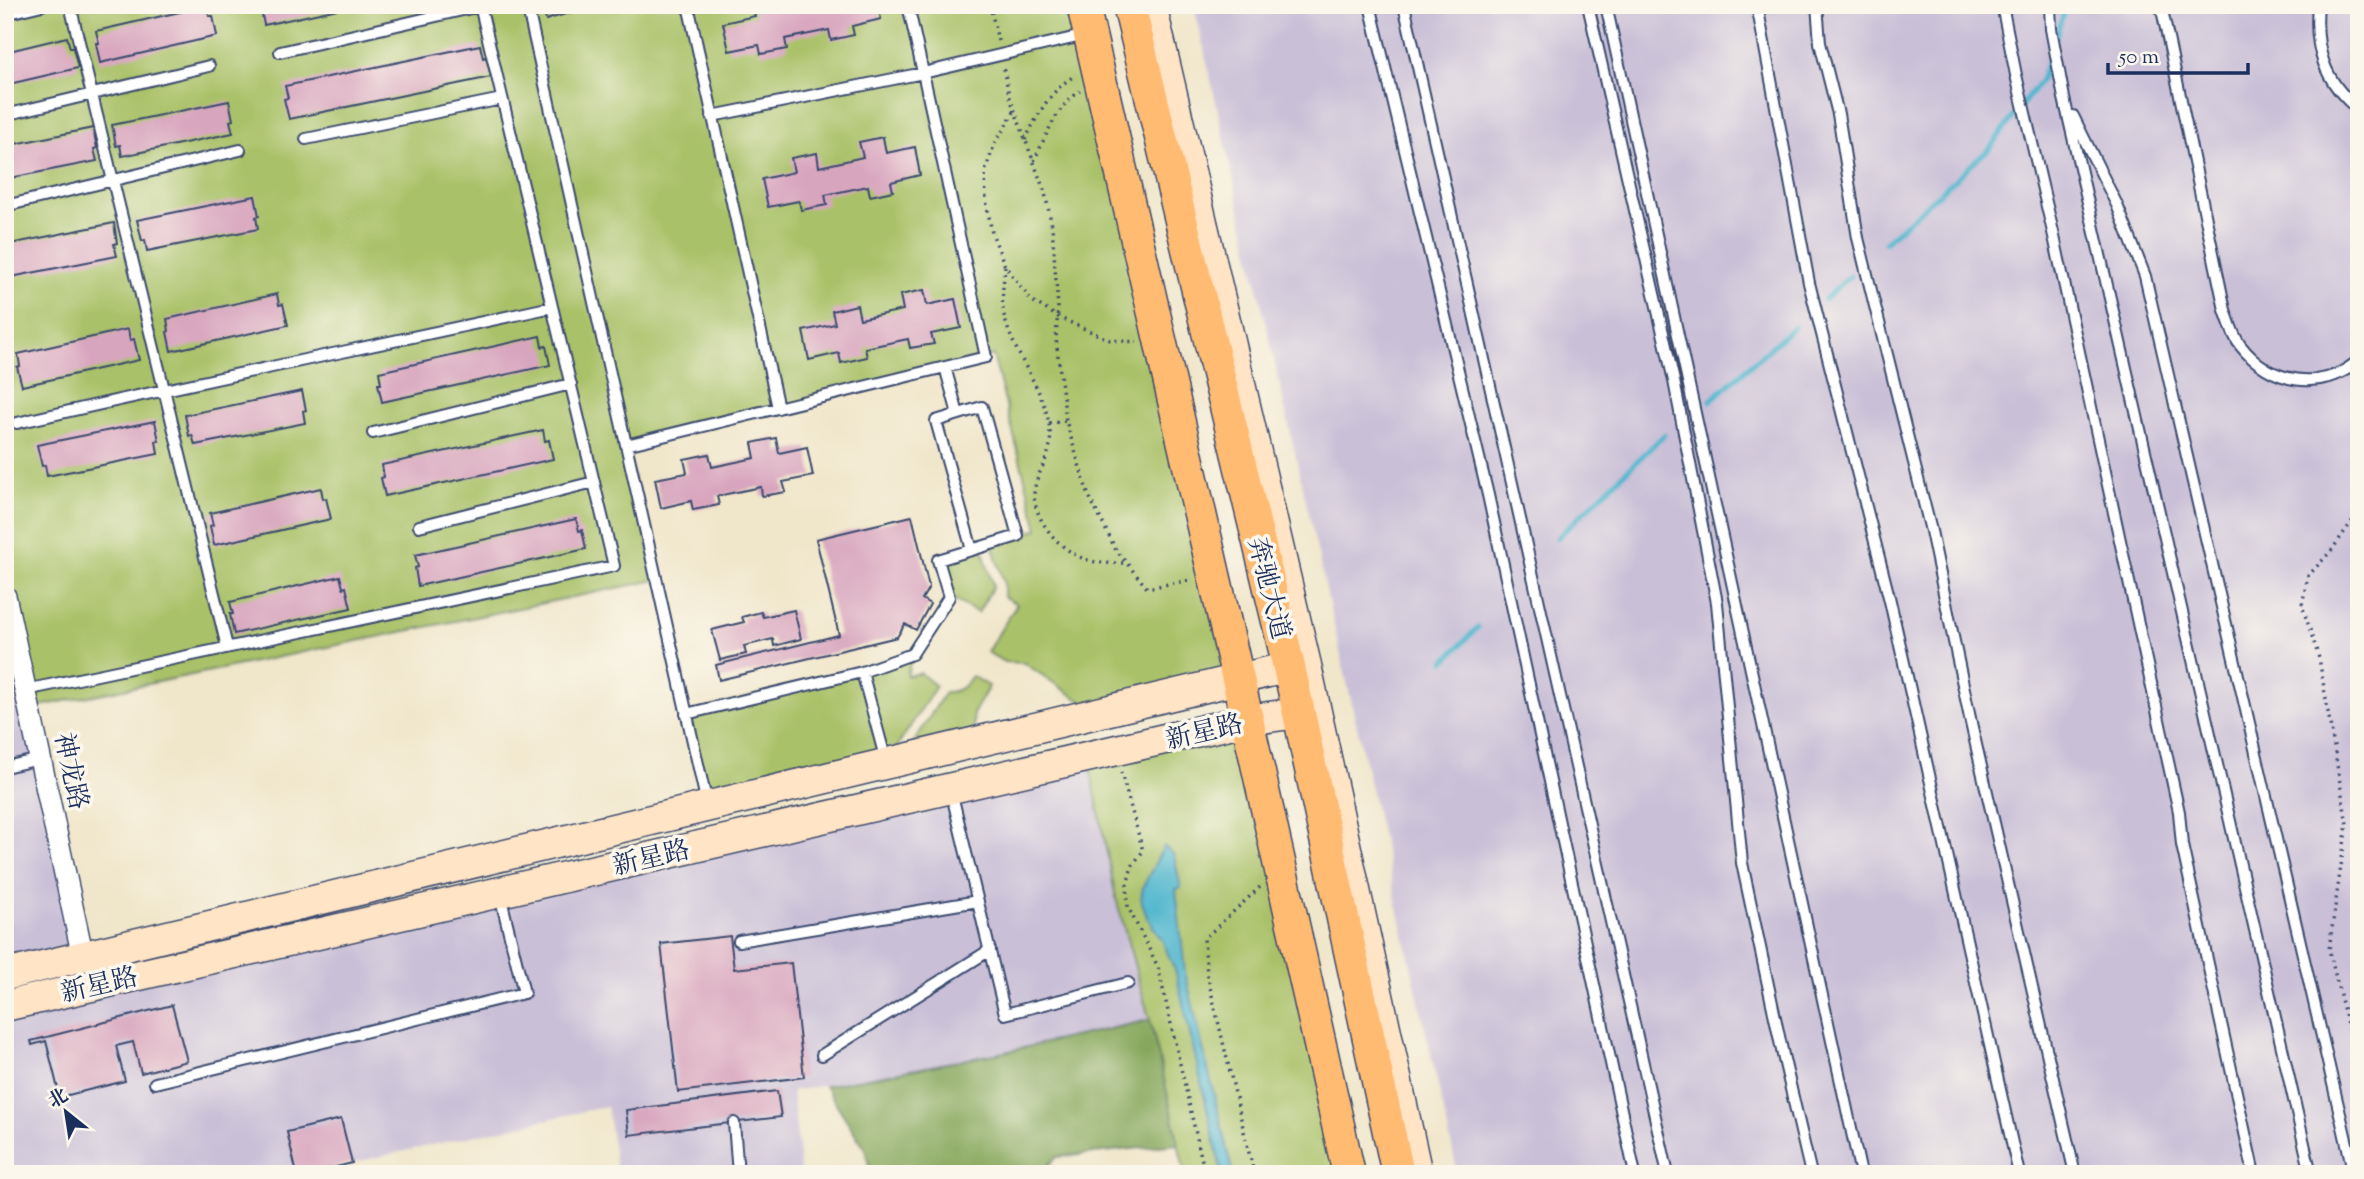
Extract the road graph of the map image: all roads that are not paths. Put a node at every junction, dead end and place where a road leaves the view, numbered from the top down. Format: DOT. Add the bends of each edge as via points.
graph roads {
  1 [pos="42,5"];
  2 [pos="70,5"];
  3 [pos="527,5"];
  4 [pos="688,5"];
  5 [pos="908,5"];
  6 [pos="1129,5"];
  7 [pos="1151,5"];
  8 [pos="1370,5"];
  9 [pos="1404,5"];
  10 [pos="1588,5"];
  11 [pos="1606,5"];
  12 [pos="1757,5"];
  13 [pos="1817,5"];
  14 [pos="2002,5"];
  15 [pos="2050,5"];
  16 [pos="2161,5"];
  17 [pos="2318,5"];
  18 [pos="480,6"];
  19 [pos="5,14"];
  20 [pos="1092,45"];
  21 [pos="280,52"];
  22 [pos="209,66"];
  23 [pos="923,73"];
  24 [pos="92,94"];
  25 [pos="2064,97"];
  26 [pos="502,99"];
  27 [pos="2359,110"];
  28 [pos="5,114"];
  29 [pos="712,116"];
  30 [pos="306,139"];
  31 [pos="240,150"];
  32 [pos="113,180"];
  33 [pos="5,206"];
  34 [pos="552,307"];
  35 [pos="2359,360"];
  36 [pos="945,367"];
  37 [pos="570,384"];
  38 [pos="164,389"];
  39 [pos="778,408"];
  40 [pos="958,414"];
  41 [pos="17,423"];
  42 [pos="373,433"];
  43 [pos="626,445"];
  44 [pos="594,482"];
  45 [pos="419,526"];
  46 [pos="972,550"];
  47 [pos="5,596"];
  48 [pos="228,648"];
  49 [pos="1289,667"];
  50 [pos="862,672"];
  51 [pos="1238,679"];
  52 [pos="26,690"];
  53 [pos="686,714"];
  54 [pos="1247,720"];
  55 [pos="1308,728"];
  56 [pos="40,759"];
  57 [pos="886,764"];
  58 [pos="5,767"];
  59 [pos="950,789"];
  60 [pos="707,807"];
  61 [pos="499,892"];
  62 [pos="978,901"];
  63 [pos="739,941"];
  64 [pos="990,950"];
  65 [pos="83,957"];
  66 [pos="5,975"];
  67 [pos="1128,983"];
  68 [pos="5,1006"];
  69 [pos="822,1055"];
  70 [pos="155,1083"];
  71 [pos="734,1123"];
  72 [pos="738,1174"];
  73 [pos="1349,1174"];
  74 [pos="1398,1174"];
  75 [pos="1417,1174"];
  76 [pos="1635,1174"];
  77 [pos="1668,1174"];
  78 [pos="1811,1174"];
  79 [pos="1861,1174"];
  80 [pos="2019,1174"];
  81 [pos="2075,1174"];
  82 [pos="2254,1174"];
  83 [pos="2311,1174"];
  84 [pos="2354,1174"];
  1 -- 19 [label="lane"];
  2 -- 24 [label="lane"];
  3 -- 43 [label="lane"];
  4 -- 29 [label="lane"];
  5 -- 23 [label="lane"];
  6 -- 49 [label="main road, 奔驰大道"];
  7 -- 55 [label="main road"];
  8 -- 76 [label="lane" via="1488,495"];
  9 -- 77 [label="lane"];
  10 -- 78 [label="lane" via="1674,381 1717,603 1742,863"];
  11 -- 79 [label="lane"];
  12 -- 80 [label="lane" via="1809,283 1890,601"];
  13 -- 81 [label="lane" via="1820,43 1838,114 1858,237 1931,531"];
  14 -- 82 [label="lane"];
  15 -- 25 [label="lane"];
  16 -- 35 [label="lane" via="2225,310 2239,344 2261,366 2290,379 2318,381 2345,372"];
  17 -- 27 [label="lane" via="2317,40 2323,64 2345,99"];
  18 -- 21 [label="lane"];
  18 -- 26 [label="lane"];
  20 -- 23 [label="lane" via="1002,55"];
  20 -- 51 [label="main road, 奔驰大道"];
  22 -- 24 [label="lane"];
  23 -- 29 [label="lane"];
  23 -- 36 [label="lane" via="986,357"];
  24 -- 28 [label="lane"];
  24 -- 32 [label="lane"];
  25 -- 83 [label="lane"];
  25 -- 84 [label="lane" via="2117,205 2145,276"];
  26 -- 30 [label="lane"];
  26 -- 34 [label="lane"];
  29 -- 39 [label="lane"];
  31 -- 32 [label="lane"];
  32 -- 33 [label="lane"];
  32 -- 38 [label="lane"];
  34 -- 37 [label="lane"];
  34 -- 38 [label="lane"];
  36 -- 39 [label="lane"];
  36 -- 40 [label="lane"];
  37 -- 42 [label="lane"];
  37 -- 44 [label="lane"];
  38 -- 41 [label="lane"];
  38 -- 48 [label="lane"];
  39 -- 43 [label="lane"];
  40 -- 46 [label="lane" via="936,421"];
  40 -- 46 [label="lane" via="982,407 1018,536"];
  43 -- 53 [label="lane"];
  44 -- 45 [label="lane"];
  44 -- 48 [label="lane" via="614,566"];
  46 -- 50 [label="lane" via="938,560 949,597 912,654"];
  47 -- 52 [label="street, 神龙路"];
  48 -- 52 [label="lane"];
  49 -- 51 [label="main road, 新星路"];
  49 -- 55 [label="main road, 奔驰大道"];
  50 -- 53 [label="lane"];
  50 -- 57 [label="lane"];
  51 -- 54 [label="main road, 奔驰大道"];
  51 -- 57 [label="main road, 新星路"];
  52 -- 56 [label="street, 神龙路"];
  53 -- 60 [label="lane"];
  54 -- 55 [label="main road, 新星路"];
  54 -- 59 [label="main road, 新星路"];
  54 -- 73 [label="main road, 奔驰大道"];
  55 -- 74 [label="main road, 奔驰大道"];
  55 -- 75 [label="main road"];
  56 -- 58 [label="lane"];
  56 -- 65 [label="street, 神龙路"];
  57 -- 60 [label="main road, 新星路"];
  59 -- 61 [label="main road, 新星路"];
  59 -- 62 [label="lane"];
  60 -- 65 [label="main road, 新星路"];
  61 -- 68 [label="main road, 新星路"];
  61 -- 70 [label="lane" via="524,993"];
  62 -- 63 [label="lane"];
  62 -- 64 [label="lane"];
  64 -- 67 [label="lane" via="1005,1014"];
  64 -- 69 [label="lane"];
  65 -- 66 [label="main road, 新星路"];
  71 -- 72 [label="lane"];
}
